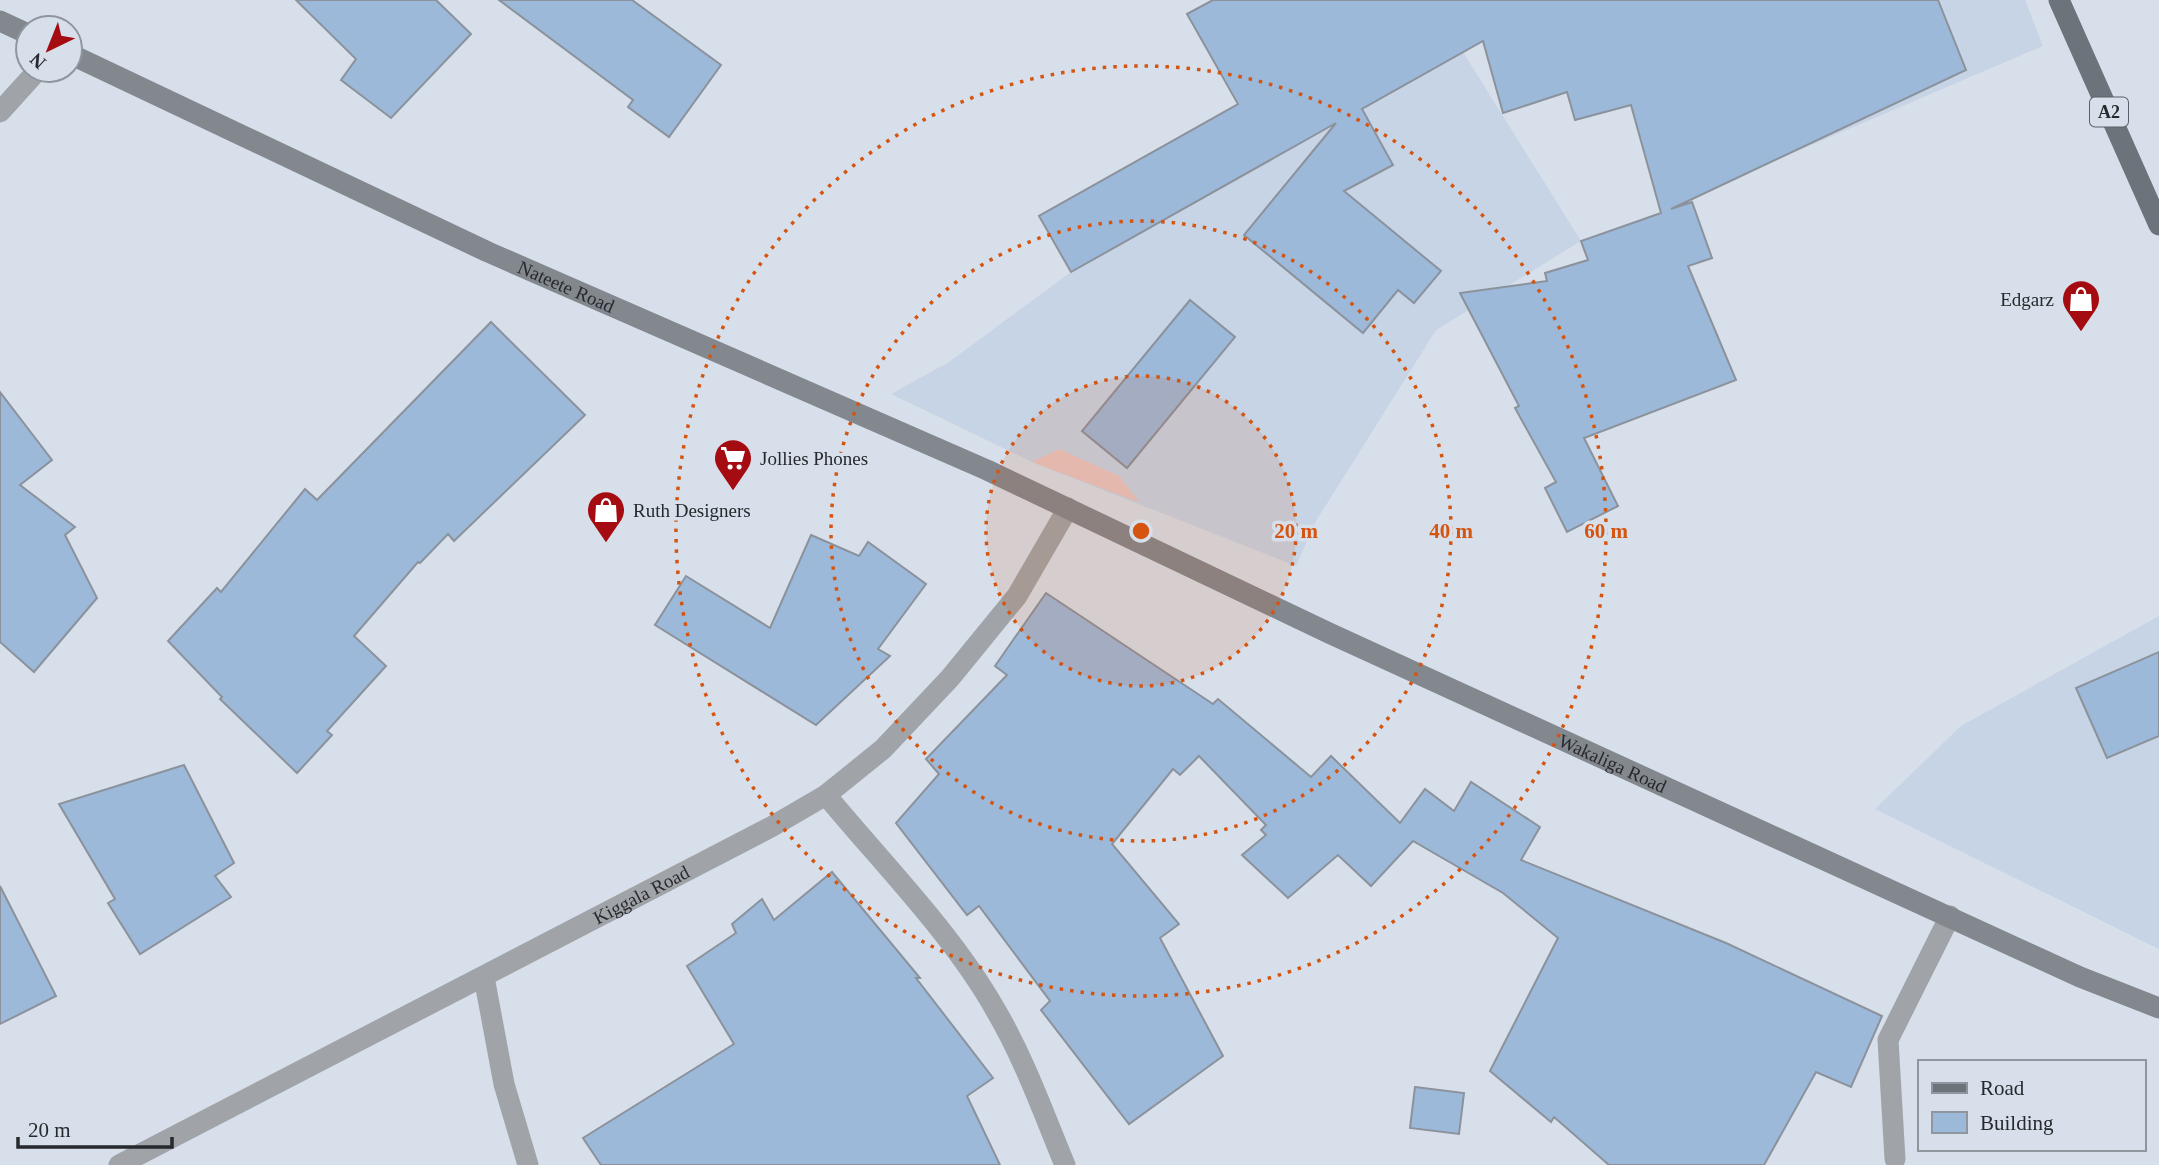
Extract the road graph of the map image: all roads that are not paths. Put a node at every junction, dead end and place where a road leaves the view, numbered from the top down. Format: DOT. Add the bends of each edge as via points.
graph roads {
  1 [pos="2059,0"];
  2 [pos="84,61"];
  3 [pos="25,84"];
  4 [pos="0,112"];
  5 [pos="2159,225"];
  6 [pos="1068,508"];
  7 [pos="826,795"];
  8 [pos="1950,916"];
  9 [pos="484,976"];
  10 [pos="2159,1008"];
  11 [pos="1895,1159"];
  12 [pos="120,1165"];
  13 [pos="528,1165"];
  14 [pos="1065,1165"];
  1 -- 5 [label="main road, A2"];
  2 -- 6 [label="main road, Nateete Road" via="488,252"];
  3 -- 4 [label="street"];
  6 -- 7 [label="street, Kiggala Road" via="1017,596 950,678 883,749"];
  6 -- 8 [label="main road, Wakaliga Road" via="1329,633"];
  7 -- 9 [label="street, Kiggala Road"];
  7 -- 14 [label="street" via="962,958 995,1008 1023,1062"];
  8 -- 10 [label="main road, Wakaliga Road"];
  8 -- 11 [label="street" via="1888,1040"];
  9 -- 12 [label="street, Kiggala Road"];
  9 -- 13 [label="street" via="504,1084"];
}
